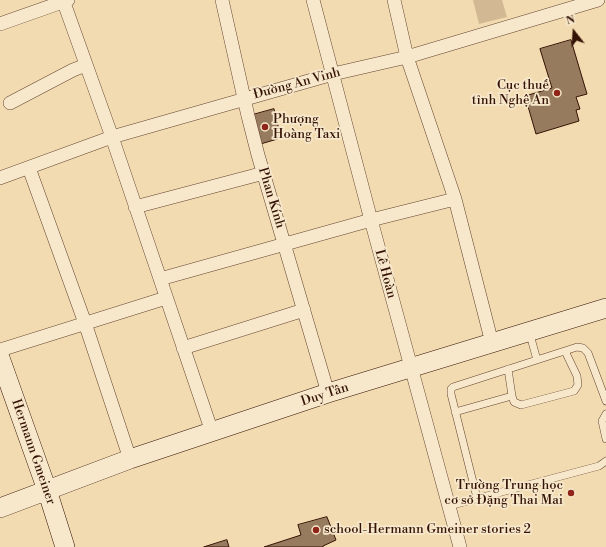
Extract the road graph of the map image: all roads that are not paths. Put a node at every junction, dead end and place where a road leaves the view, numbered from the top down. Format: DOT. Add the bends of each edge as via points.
graph roads {
  1 [pos="222,0"];
  2 [pos="313,0"];
  3 [pos="394,0"];
  4 [pos="598,0"];
  5 [pos="65,1"];
  6 [pos="0,24"];
  7 [pos="407,57"];
  8 [pos="86,65"];
  9 [pos="333,74"];
  10 [pos="244,98"];
  11 [pos="10,103"];
  12 [pos="112,137"];
  13 [pos="30,168"];
  14 [pos="264,173"];
  15 [pos="0,178"];
  16 [pos="455,199"];
  17 [pos="135,207"];
  18 [pos="371,220"];
  19 [pos="285,243"];
  20 [pos="160,279"];
  21 [pos="166,298"];
  22 [pos="606,308"];
  23 [pos="304,310"];
  24 [pos="85,323"];
  25 [pos="529,331"];
  26 [pos="492,343"];
  27 [pos="183,348"];
  28 [pos="0,350"];
  29 [pos="565,351"];
  30 [pos="0,358"];
  31 [pos="537,360"];
  32 [pos="411,369"];
  33 [pos="508,369"];
  34 [pos="328,393"];
  35 [pos="512,396"];
  36 [pos="606,401"];
  37 [pos="455,412"];
  38 [pos="606,414"];
  39 [pos="212,432"];
  40 [pos="606,439"];
  41 [pos="130,459"];
  42 [pos="606,461"];
  43 [pos="47,490"];
  44 [pos="476,498"];
  45 [pos="449,506"];
  46 [pos="0,508"];
  47 [pos="65,547"];
  48 [pos="460,547"];
  1 -- 10 [label="street, Phan Kính"];
  2 -- 9 [label="street, Lê Hoàn"];
  3 -- 7 [label="street"];
  4 -- 7 [label="street, Đường An Vinh"];
  5 -- 6 [label="street"];
  5 -- 8 [label="street"];
  7 -- 9 [label="street, Đường An Vinh"];
  7 -- 16 [label="street"];
  8 -- 11 [label="street"];
  8 -- 12 [label="street"];
  9 -- 10 [label="street, Đường An Vinh"];
  9 -- 18 [label="street, Lê Hoàn"];
  10 -- 12 [label="street, Đường An Vinh"];
  10 -- 14 [label="street, Phan Kính"];
  12 -- 13 [label="street, Đường An Vinh"];
  12 -- 17 [label="street"];
  13 -- 15 [label="street, Đường An Vinh"];
  13 -- 24 [label="street"];
  14 -- 17 [label="street"];
  14 -- 19 [label="street, Phan Kính"];
  16 -- 18 [label="street"];
  16 -- 26 [label="street"];
  17 -- 20 [label="street"];
  18 -- 19 [label="street"];
  18 -- 32 [label="street, Lê Hoàn"];
  19 -- 20 [label="street"];
  19 -- 23 [label="street, Phan Kính"];
  20 -- 21 [label="street"];
  21 -- 24 [label="street"];
  21 -- 27 [label="street"];
  22 -- 25 [label="street, Duy Tân"];
  23 -- 27 [label="street"];
  23 -- 34 [label="street, Phan Kính"];
  24 -- 28 [label="street"];
  24 -- 41 [label="street"];
  25 -- 26 [label="street, Duy Tân"];
  25 -- 31 [label="lane"];
  26 -- 32 [label="street, Duy Tân"];
  27 -- 39 [label="street"];
  29 -- 31 [label="lane"];
  29 -- 35 [label="lane" via="577,376 578,385 574,391 521,405 514,402"];
  29 -- 36 [label="lane" via="577,347 588,353"];
  30 -- 43 [label="street, Hermann Gmeiner"];
  31 -- 33 [label="lane"];
  32 -- 34 [label="street, Duy Tân"];
  32 -- 45 [label="street, Lê Hoàn"];
  33 -- 35 [label="lane"];
  33 -- 37 [label="lane" via="453,387 451,394"];
  34 -- 39 [label="street, Duy Tân"];
  35 -- 37 [label="lane"];
  37 -- 44 [label="lane"];
  38 -- 40 [label="lane" via="602,421"];
  39 -- 41 [label="street, Duy Tân"];
  41 -- 43 [label="street, Duy Tân"];
  42 -- 44 [label="lane" via="599,466"];
  43 -- 46 [label="street, Duy Tân"];
  43 -- 47 [label="street, Hermann Gmeiner"];
  44 -- 45 [label="lane"];
  45 -- 48 [label="street, Lê Hoàn"];
}
